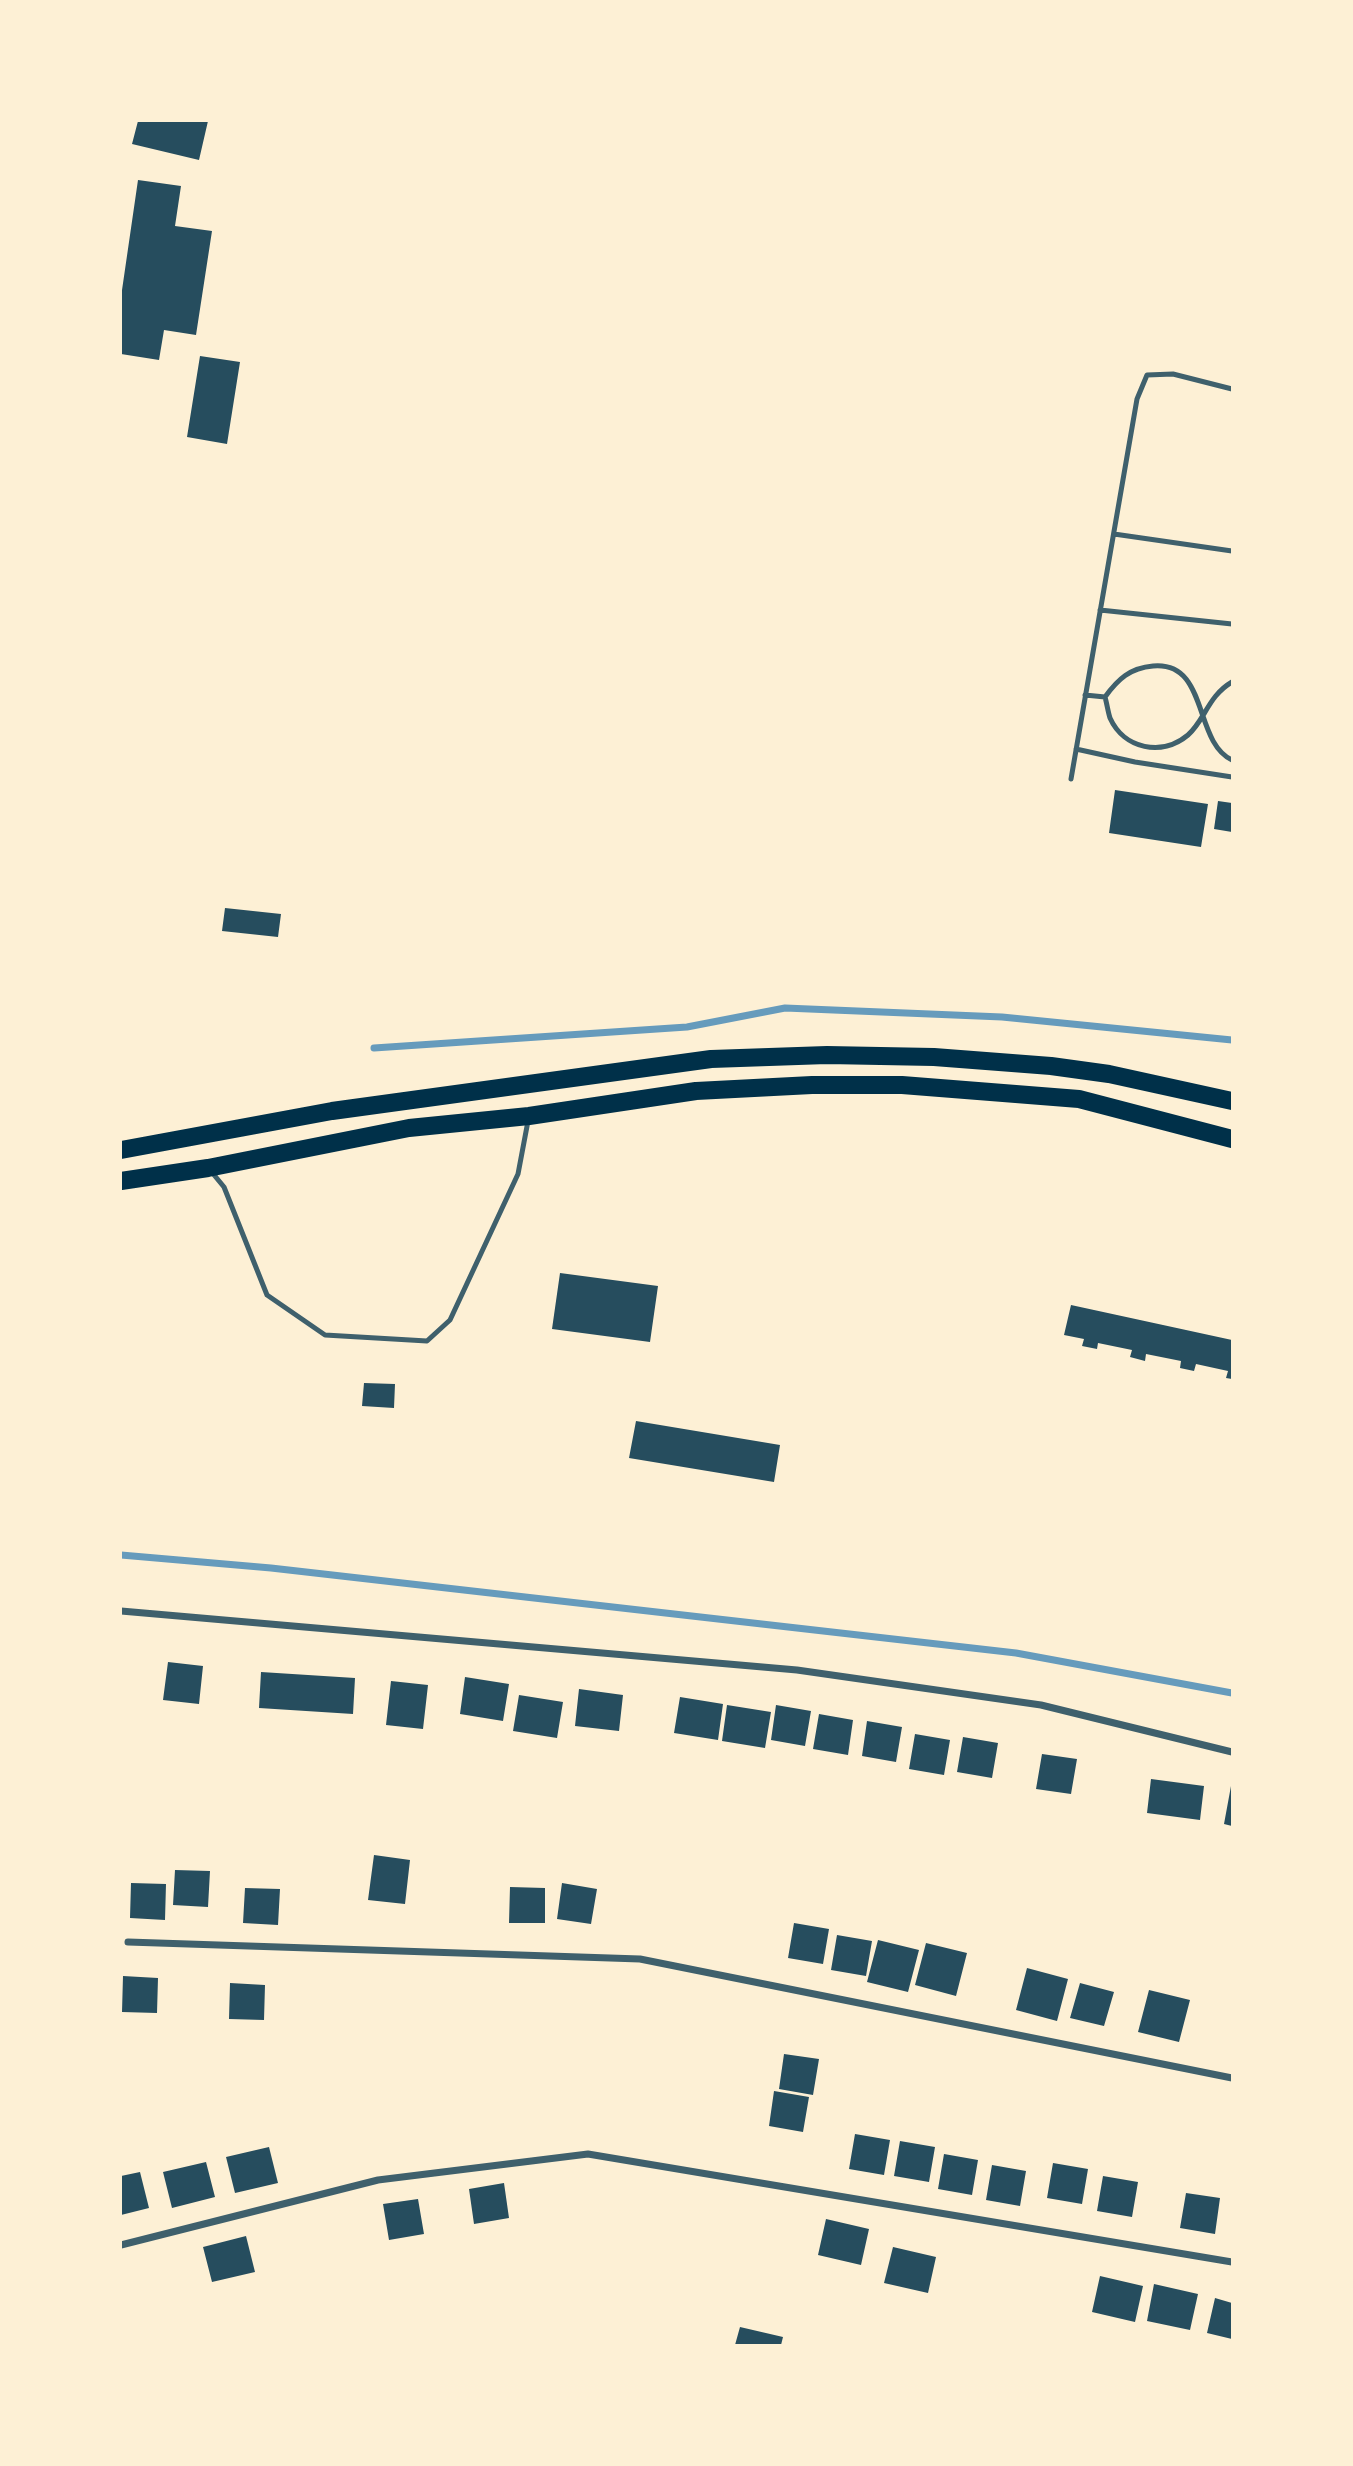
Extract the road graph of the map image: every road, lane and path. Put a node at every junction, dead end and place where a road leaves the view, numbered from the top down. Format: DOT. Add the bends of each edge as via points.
graph roads {
  1 [pos="1232,389"];
  2 [pos="1114,534"];
  3 [pos="1232,551"];
  4 [pos="1100,610"];
  5 [pos="1232,624"];
  6 [pos="1232,682"];
  7 [pos="1085,695"];
  8 [pos="1105,697"];
  9 [pos="1203,713"];
  10 [pos="1076,750"];
  11 [pos="1232,760"];
  12 [pos="1232,777"];
  13 [pos="1071,779"];
  14 [pos="1232,1101"];
  15 [pos="529,1116"];
  16 [pos="1232,1139"];
  17 [pos="121,1150"];
  18 [pos="208,1168"];
  19 [pos="121,1181"];
  20 [pos="121,1611"];
  21 [pos="1232,1752"];
  22 [pos="128,1942"];
  23 [pos="1232,2078"];
  24 [pos="121,2245"];
  25 [pos="1232,2262"];
  1 -- 2 [label="lane" via="1173,373 1147,375 1137,400"];
  2 -- 3 [label="lane"];
  2 -- 4 [label="lane"];
  4 -- 5 [label="lane"];
  4 -- 7 [label="lane"];
  6 -- 9 [label="lane" via="1215,695"];
  7 -- 8 [label="lane"];
  7 -- 10 [label="lane"];
  8 -- 9 [label="lane" via="1118,680 1138,667 1163,665 1182,673"];
  8 -- 9 [label="lane" via="1111,719 1123,737 1145,748 1166,747 1188,735"];
  9 -- 11 [label="lane" via="1215,744"];
  10 -- 12 [label="lane"];
  10 -- 13 [label="lane"];
  14 -- 17 [label="main road" via="1051,1066 827,1055 711,1059 332,1111"];
  15 -- 16 [label="main road" via="696,1091 902,1085 1079,1099"];
  15 -- 18 [label="main road" via="409,1128"];
  15 -- 18 [label="lane" via="518,1174 450,1320 427,1341 325,1335 267,1295 223,1187"];
  18 -- 19 [label="main road"];
  20 -- 21 [label="street" via="797,1670 1041,1705"];
  22 -- 23 [label="street" via="640,1958"];
  24 -- 25 [label="street" via="378,2180 589,2154"];
}
